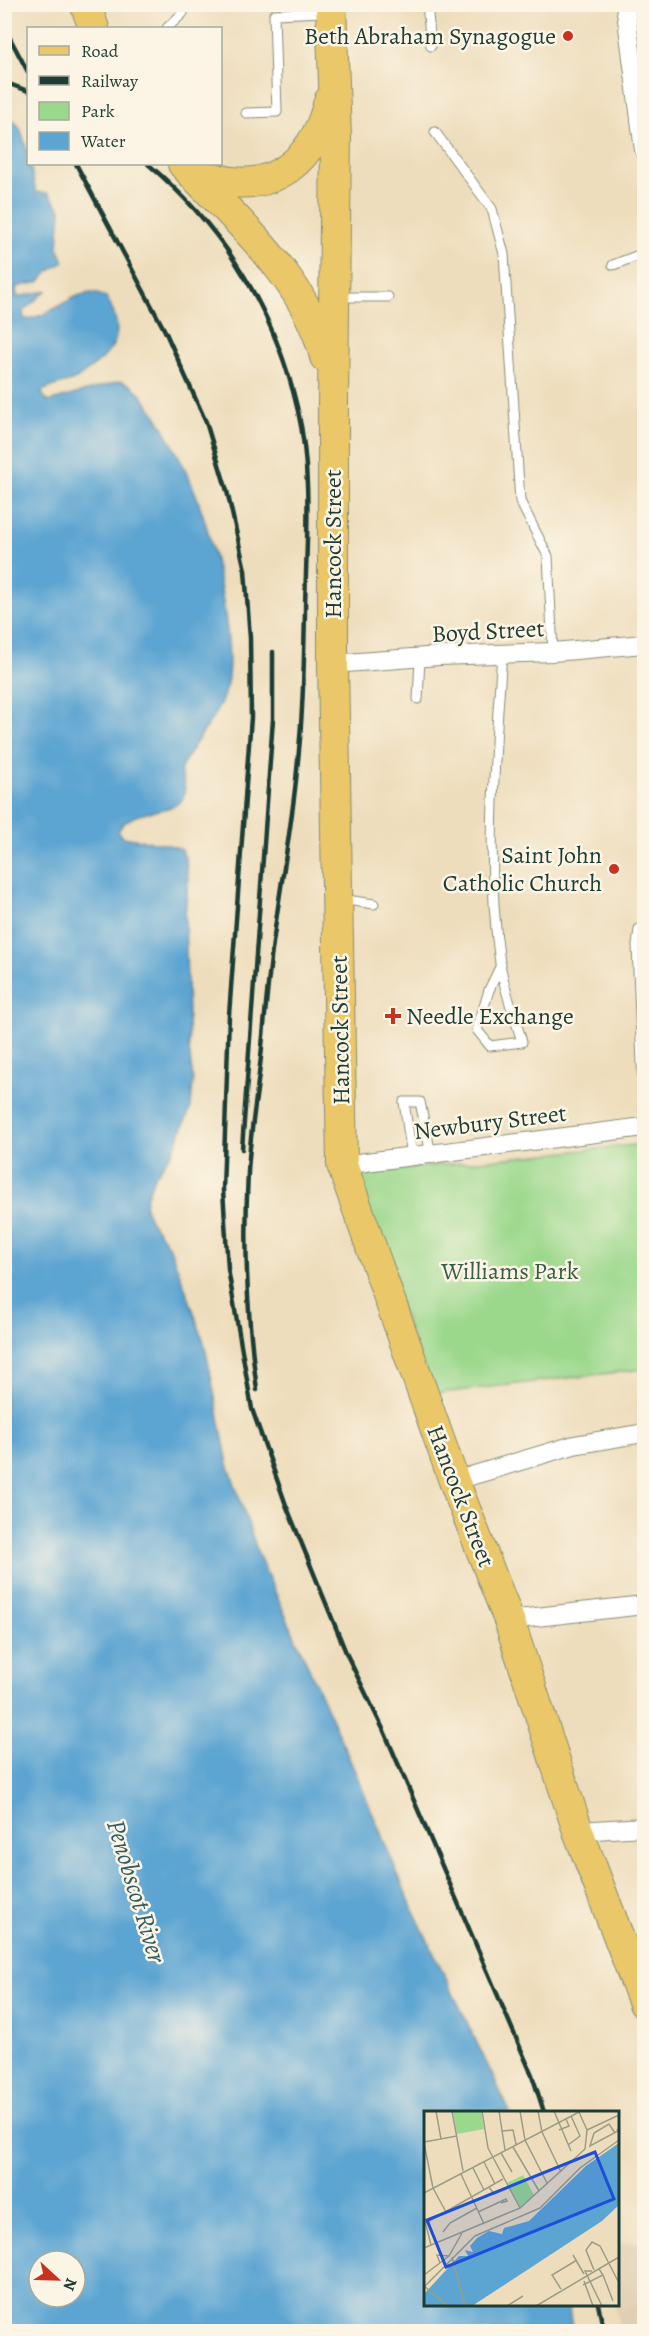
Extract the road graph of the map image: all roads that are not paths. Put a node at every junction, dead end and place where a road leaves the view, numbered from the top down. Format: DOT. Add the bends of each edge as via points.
graph roads {
  1 [pos="85,4"];
  2 [pos="184,4"];
  3 [pos="427,4"];
  4 [pos="625,4"];
  5 [pos="332,8"];
  6 [pos="94,27"];
  7 [pos="168,27"];
  8 [pos="431,46"];
  9 [pos="334,76"];
  10 [pos="246,113"];
  11 [pos="435,132"];
  12 [pos="645,150"];
  13 [pos="185,165"];
  14 [pos="186,165"];
  15 [pos="645,253"];
  16 [pos="613,265"];
  17 [pos="334,297"];
  18 [pos="388,297"];
  19 [pos="333,401"];
  20 [pos="645,644"];
  21 [pos="553,652"];
  22 [pos="502,653"];
  23 [pos="420,658"];
  24 [pos="333,664"];
  25 [pos="418,699"];
  26 [pos="338,898"];
  27 [pos="374,904"];
  28 [pos="645,926"];
  29 [pos="501,965"];
  30 [pos="645,1110"];
  31 [pos="645,1127"];
  32 [pos="432,1154"];
  33 [pos="412,1156"];
  34 [pos="342,1165"];
  35 [pos="645,1433"];
  36 [pos="454,1481"];
  37 [pos="645,1605"];
  38 [pos="509,1620"];
  39 [pos="645,1827"];
  40 [pos="578,1831"];
  41 [pos="645,2004"];
  1 -- 6 [label="main road"];
  2 -- 7 [label="lane" via="183,13"];
  3 -- 8 [label="lane"];
  4 -- 12 [label="street"];
  5 -- 9 [label="main road, Hancock Street"];
  5 -- 10 [label="lane" via="274,14 277,112"];
  9 -- 14 [label="main road" via="314,140 283,173 261,181 236,183 216,180"];
  9 -- 17 [label="main road, Hancock Street"];
  11 -- 21 [label="lane" via="492,209 504,254 520,501 548,556"];
  13 -- 19 [label="main road" via="267,253 303,300 321,341"];
  15 -- 16 [label="lane"];
  17 -- 18 [label="lane"];
  17 -- 19 [label="main road, Hancock Street"];
  19 -- 24 [label="main road, Hancock Street"];
  20 -- 21 [label="street, Boyd Street"];
  21 -- 22 [label="street, Boyd Street"];
  22 -- 23 [label="street, Boyd Street"];
  22 -- 29 [label="lane" via="491,875"];
  23 -- 24 [label="street, Boyd Street"];
  23 -- 25 [label="lane"];
  24 -- 26 [label="main road, Hancock Street"];
  26 -- 27 [label="lane"];
  26 -- 34 [label="main road, Hancock Street"];
  28 -- 30 [label="lane" via="639,929 637,946"];
  29 -- 29 [label="lane" via="522,1042 490,1046 477,1030"];
  31 -- 32 [label="street, Newbury Street"];
  32 -- 33 [label="street, Newbury Street"];
  32 -- 33 [label="lane" via="420,1102 404,1102"];
  33 -- 34 [label="street, Newbury Street"];
  34 -- 36 [label="main road, Hancock Street"];
  35 -- 36 [label="street" via="574,1445"];
  36 -- 38 [label="main road, Hancock Street"];
  37 -- 38 [label="street"];
  38 -- 40 [label="main road, Hancock Street"];
  39 -- 40 [label="street"];
  40 -- 41 [label="main road, Hancock Street"];
}
